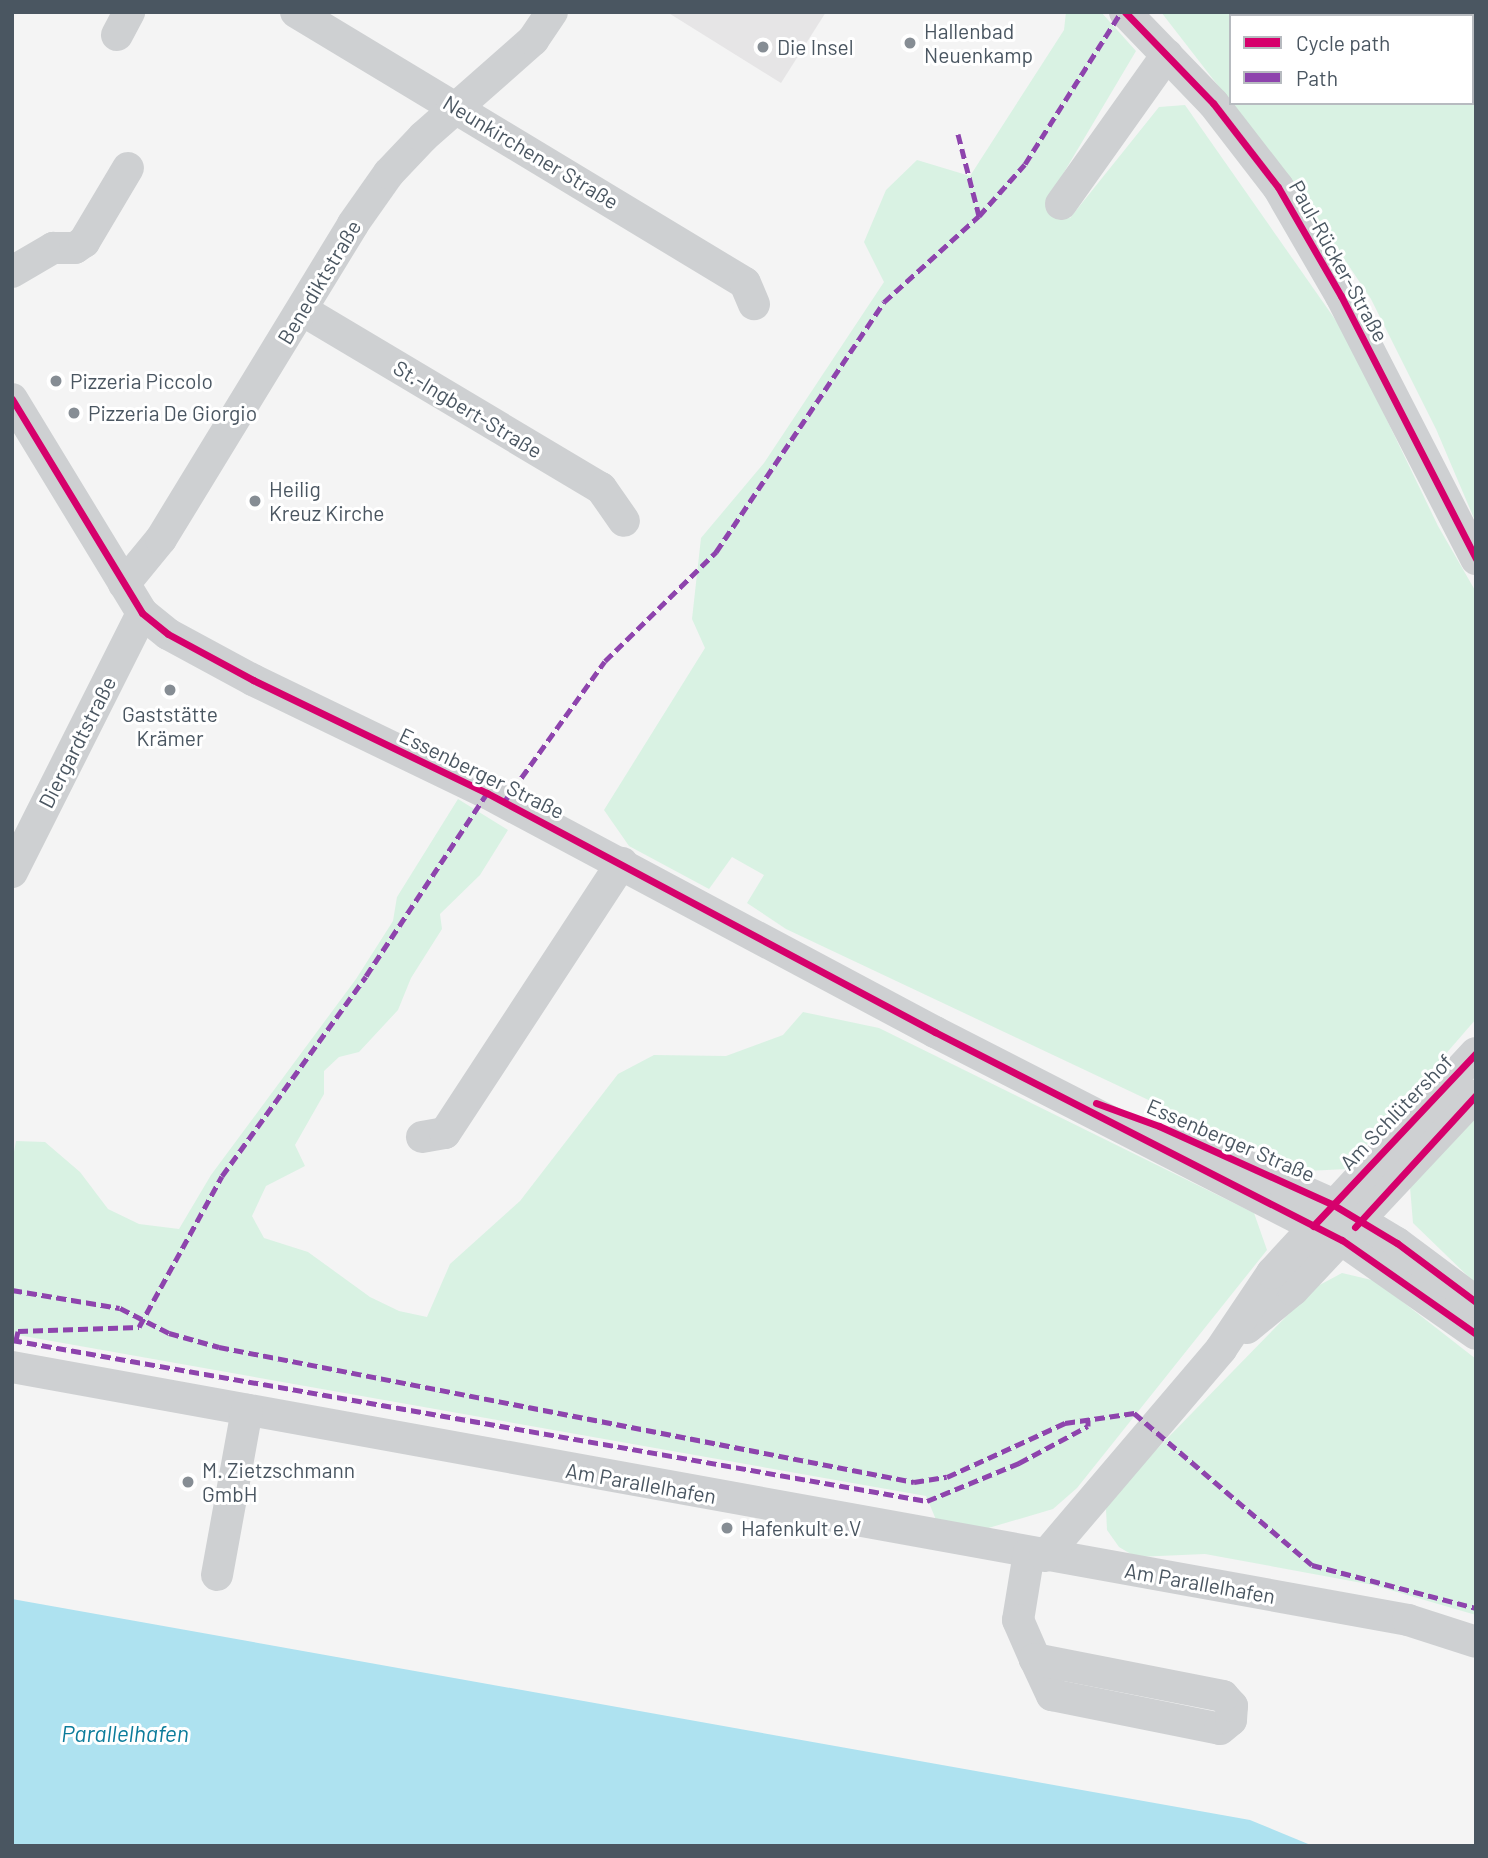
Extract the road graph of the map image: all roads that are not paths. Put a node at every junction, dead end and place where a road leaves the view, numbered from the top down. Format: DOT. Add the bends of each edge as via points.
graph roads {
  1 [pos="296,12"];
  2 [pos="552,12"];
  3 [pos="1125,12"];
  4 [pos="1167,55"];
  5 [pos="460,108"];
  6 [pos="128,168"];
  7 [pos="1061,204"];
  8 [pos="12,272"];
  9 [pos="754,304"];
  10 [pos="302,310"];
  11 [pos="17,419"];
  12 [pos="624,521"];
  13 [pos="1476,559"];
  14 [pos="124,584"];
  15 [pos="142,613"];
  16 [pos="622,863"];
  17 [pos="12,872"];
  18 [pos="1476,1053"];
  19 [pos="1476,1095"];
  20 [pos="422,1137"];
  21 [pos="1323,1215"];
  22 [pos="1352,1230"];
  23 [pos="1476,1302"];
  24 [pos="1476,1334"];
  25 [pos="1221,1349"];
  26 [pos="12,1367"];
  27 [pos="247,1410"];
  28 [pos="1037,1554"];
  29 [pos="217,1576"];
  30 [pos="1476,1642"];
  31 [pos="1035,1659"];
  1 -- 5 [label="street, Neunkirchener Straße"];
  2 -- 5 [label="street, Benediktstraße" via="533,40"];
  3 -- 4 [label="street, Paul-Rücker-Straße"];
  4 -- 7 [label="street"];
  4 -- 13 [label="street, Paul-Rücker-Straße" via="1213,103 1279,187 1341,296"];
  5 -- 9 [label="street, Neunkirchener Straße" via="745,283"];
  5 -- 10 [label="street, Benediktstraße" via="423,137 389,173"];
  6 -- 8 [label="street" via="84,242 75,248 53,248"];
  10 -- 12 [label="street, St.-Ingbert-Straße" via="601,488"];
  10 -- 14 [label="street, Benediktstraße" via="161,539"];
  11 -- 14 [label="street, Essenberger Straße"];
  14 -- 15 [label="street, Essenberger Straße"];
  15 -- 16 [label="street, Essenberger Straße" via="168,634 253,680"];
  15 -- 17 [label="street, Diergardtstraße"];
  16 -- 20 [label="street" via="445,1133"];
  16 -- 21 [label="street, Essenberger Straße" via="1030,1080"];
  18 -- 21 [label="street, Am Schlütershof"];
  19 -- 22 [label="street, Am Schlütershof"];
  21 -- 22 [label="street, Essenberger Straße"];
  21 -- 25 [label="street, Am Schlütershof" via="1272,1273"];
  22 -- 23 [label="street, Essenberger Straße"];
  22 -- 24 [label="street, Essenberger Straße"];
  22 -- 25 [label="street, Am Schlütershof" via="1293,1290"];
  25 -- 28 [label="street, Am Schlütershof"];
  26 -- 27 [label="street, Am Parallelhafen"];
  27 -- 28 [label="street, Am Parallelhafen"];
  27 -- 29 [label="street"];
  28 -- 30 [label="street, Am Parallelhafen" via="1408,1620"];
  28 -- 31 [label="street" via="1018,1620"];
  31 -- 31 [label="street" via="1052,1695 1220,1729 1231,1720 1232,1706 1223,1696"];
}
